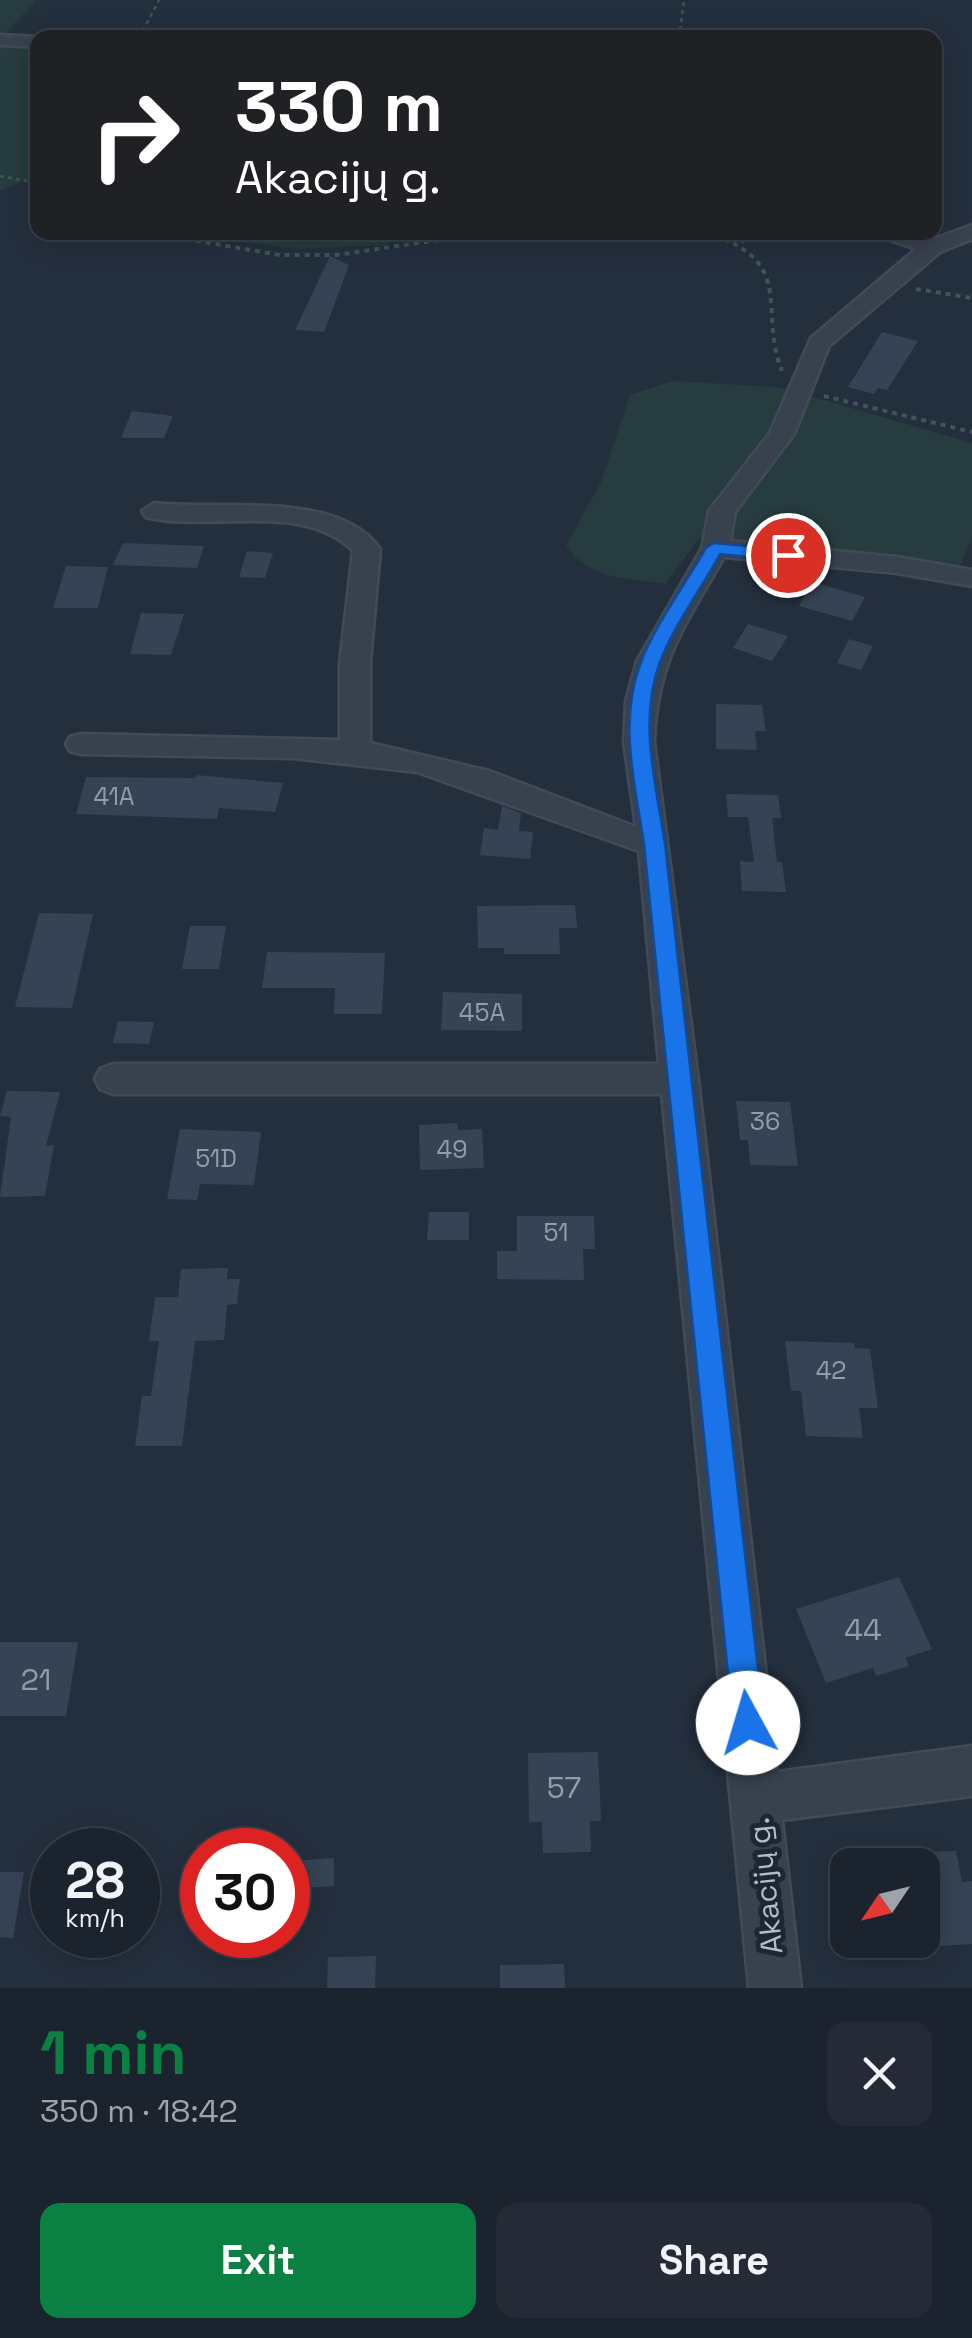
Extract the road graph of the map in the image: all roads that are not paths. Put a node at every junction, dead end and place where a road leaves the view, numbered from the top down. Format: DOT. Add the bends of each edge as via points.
graph roads {
  1 [pos="0,40"];
  2 [pos="30,42"];
  3 [pos="972,231"];
  4 [pos="908,240"];
  5 [pos="932,246"];
  6 [pos="154,511"];
  7 [pos="714,548"];
  8 [pos="972,578"];
  9 [pos="81,744"];
  10 [pos="355,752"];
  11 [pos="654,844"];
  12 [pos="113,1079"];
  13 [pos="680,1079"];
  14 [pos="972,1771"];
  15 [pos="756,1799"];
  16 [pos="775,1988"];
  1 -- 2 [label="street"];
  3 -- 5 [label="street, Akacijų g."];
  4 -- 5 [label="street"];
  5 -- 7 [label="street, Akacijų g." via="819,342 782,434 722,511"];
  6 -- 10 [label="street" via="312,518 360,537 368,548 354,663"];
  7 -- 8 [label="street"];
  7 -- 11 [label="street, Akacijų g." via="651,661 641,701 639,742"];
  9 -- 10 [label="street"];
  10 -- 11 [label="street" via="418,761 510,787 614,834"];
  11 -- 13 [label="street, Akacijų g."];
  12 -- 13 [label="street"];
  13 -- 15 [label="street, Akacijų g."];
  14 -- 15 [label="street"];
  15 -- 16 [label="street, Akacijų g."];
}
